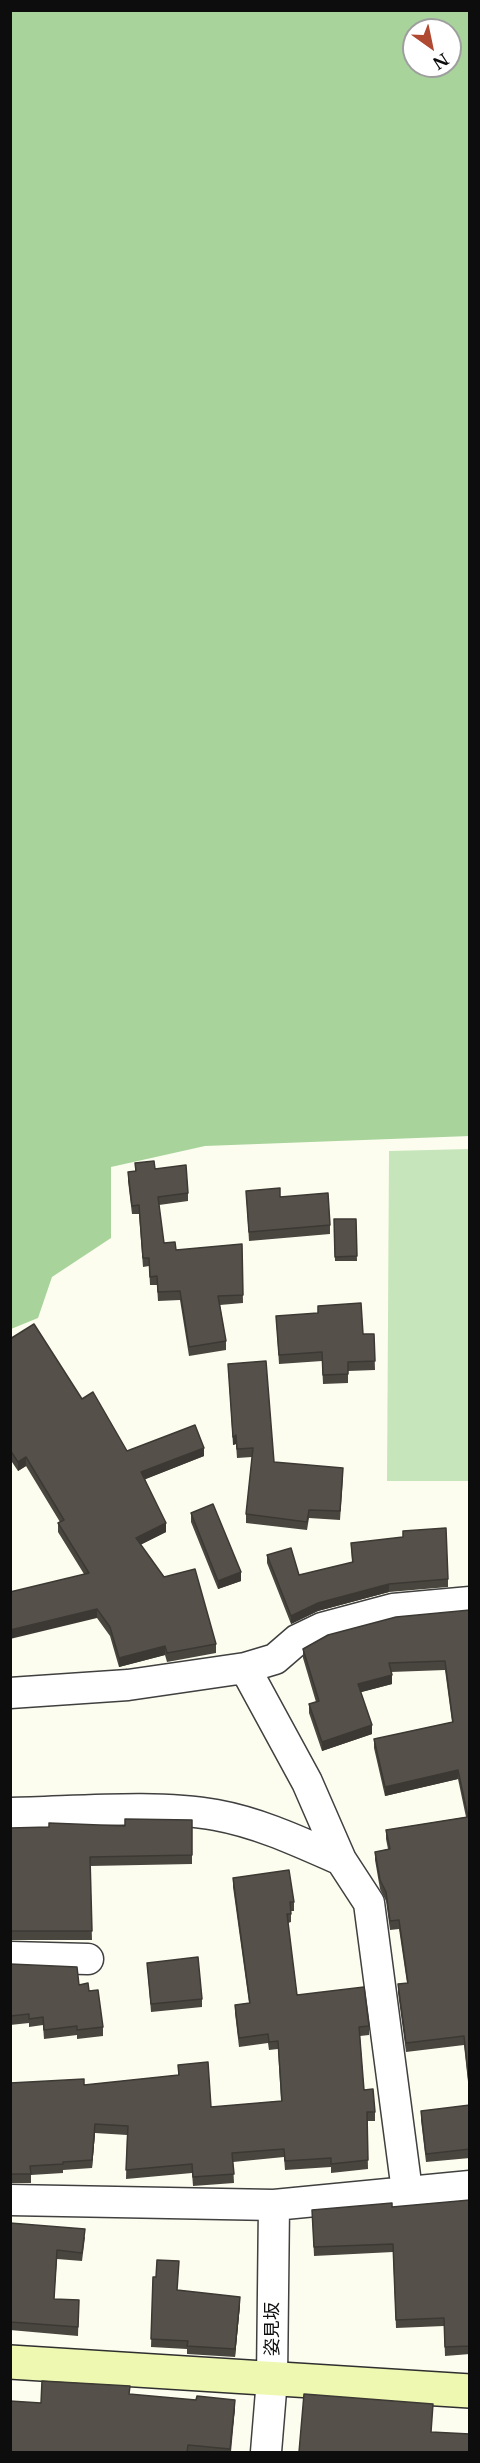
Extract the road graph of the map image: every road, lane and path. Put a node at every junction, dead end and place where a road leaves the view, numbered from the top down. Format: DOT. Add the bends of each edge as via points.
graph roads {
  1 [pos="470,1602"];
  2 [pos="245,1668"];
  3 [pos="10,1693"];
  4 [pos="10,1813"];
  5 [pos="341,1860"];
  6 [pos="10,1957"];
  7 [pos="88,1959"];
  8 [pos="470,2186"];
  9 [pos="407,2191"];
  10 [pos="10,2200"];
  11 [pos="274,2205"];
  12 [pos="10,2362"];
  13 [pos="272,2379"];
  14 [pos="470,2391"];
  15 [pos="266,2452"];
  1 -- 2 [label="street" via="393,1609 322,1628 297,1640 275,1659"];
  2 -- 3 [label="street" via="128,1685"];
  2 -- 5 [label="street" via="308,1782"];
  4 -- 5 [label="street" via="162,1811 215,1815 262,1827"];
  5 -- 9 [label="street" via="369,1903"];
  6 -- 7 [label="street"];
  8 -- 9 [label="street"];
  9 -- 11 [label="street"];
  10 -- 11 [label="street"];
  11 -- 13 [label="street, 姿見坂"];
  12 -- 13 [label="street"];
  13 -- 14 [label="street"];
  13 -- 15 [label="street, 姿見坂"];
}
